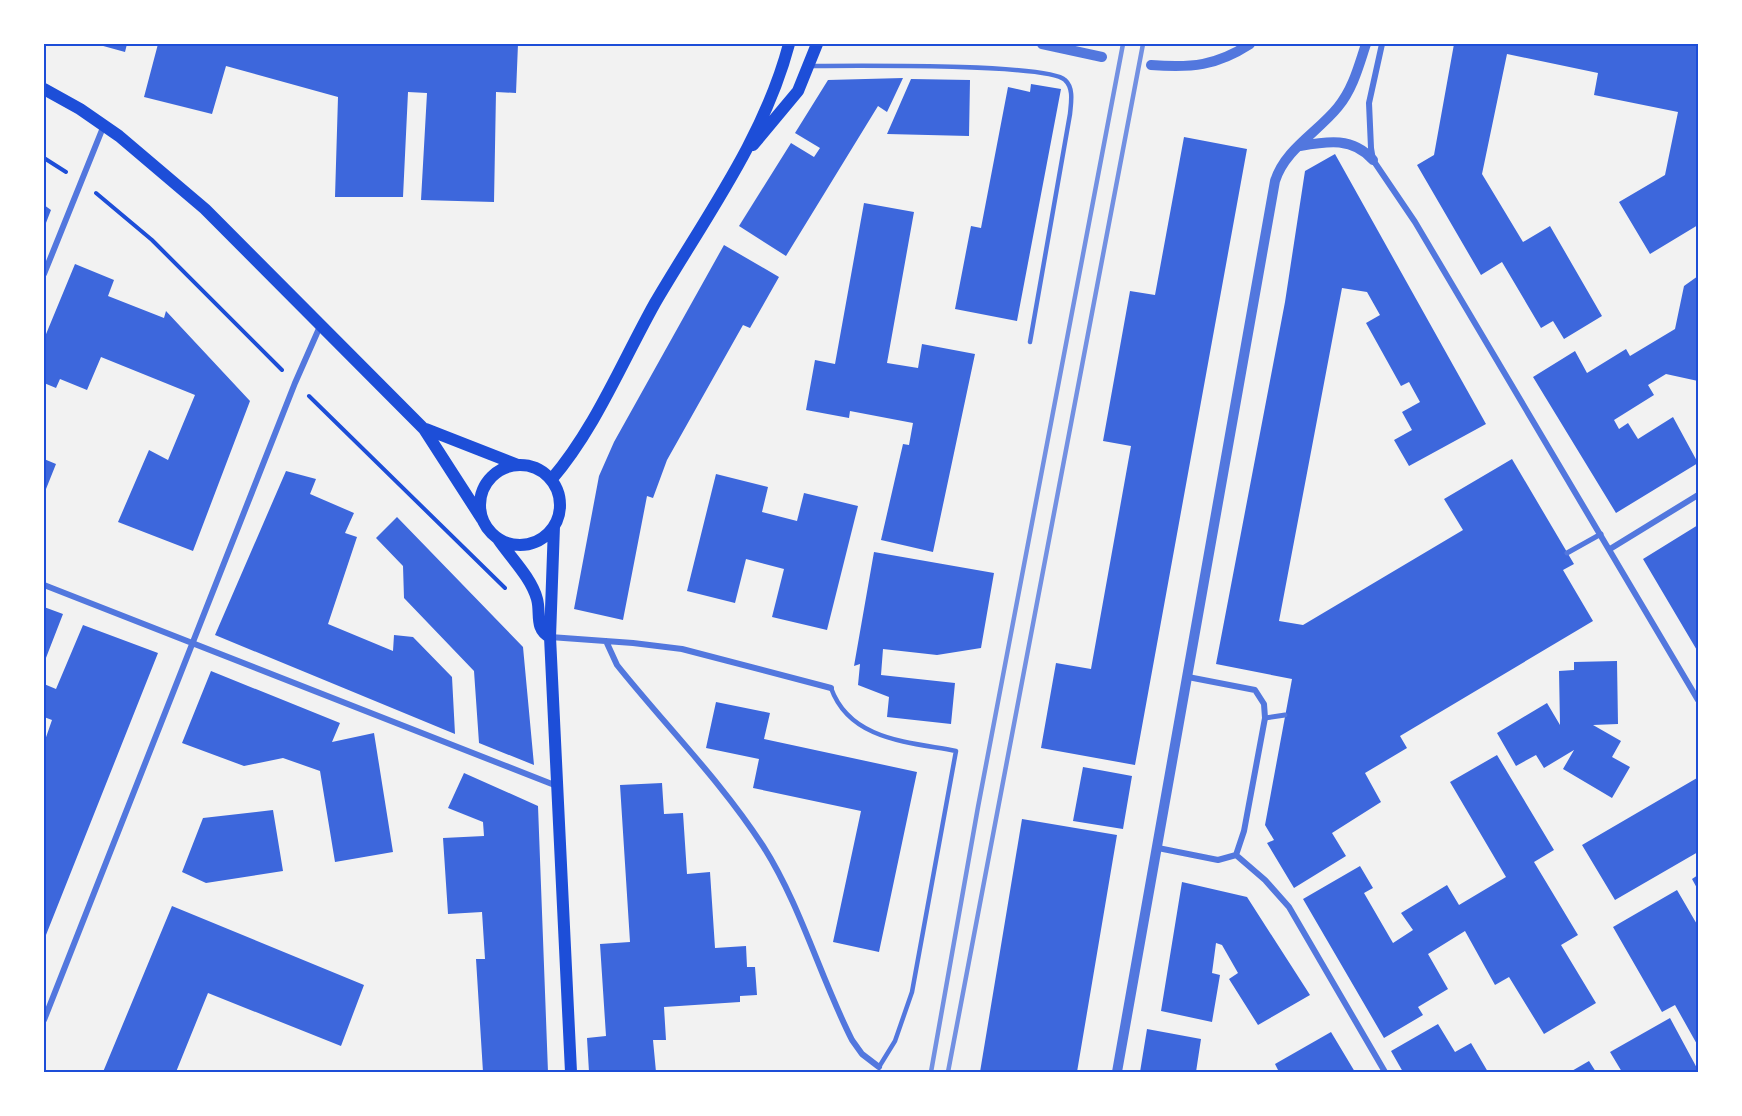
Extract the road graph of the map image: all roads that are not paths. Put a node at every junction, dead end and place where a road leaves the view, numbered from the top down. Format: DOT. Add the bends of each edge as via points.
graph roads {
  1 [pos="789,44"];
  2 [pos="817,44"];
  3 [pos="1042,44"];
  4 [pos="1250,44"];
  5 [pos="1366,44"];
  6 [pos="1382,44"];
  7 [pos="1102,57"];
  8 [pos="1152,65"];
  9 [pos="810,66"];
  10 [pos="44,89"];
  11 [pos="104,125"];
  12 [pos="1300,146"];
  13 [pos="746,153"];
  14 [pos="1373,160"];
  15 [pos="44,274"];
  16 [pos="321,324"];
  17 [pos="1030,342"];
  18 [pos="424,429"];
  19 [pos="519,465"];
  20 [pos="551,480"];
  21 [pos="1698,495"];
  22 [pos="482,519"];
  23 [pos="554,526"];
  24 [pos="1601,534"];
  25 [pos="498,539"];
  26 [pos="1610,549"];
  27 [pos="1567,553"];
  28 [pos="44,585"];
  29 [pos="550,638"];
  30 [pos="606,641"];
  31 [pos="193,643"];
  32 [pos="1188,676"];
  33 [pos="831,688"];
  34 [pos="1698,700"];
  35 [pos="1285,715"];
  36 [pos="1264,718"];
  37 [pos="557,786"];
  38 [pos="1158,848"];
  39 [pos="1236,855"];
  40 [pos="44,1020"];
  41 [pos="879,1067"];
  42 [pos="571,1072"];
  43 [pos="1117,1072"];
  44 [pos="1385,1072"];
  1 -- 13 [label="main road" via="776,86"];
  2 -- 9 [label="main road"];
  3 -- 7 [label="street"];
  4 -- 8 [label="street" via="1212,63"];
  5 -- 12 [label="street" via="1345,98"];
  6 -- 14 [label="street" via="1369,103"];
  9 -- 13 [label="main road" via="791,102"];
  9 -- 17 [label="lane" via="992,68 1057,75 1067,81 1071,91 1070,114"];
  10 -- 11 [label="main road"];
  11 -- 15 [label="street"];
  11 -- 16 [label="main road" via="187,191"];
  12 -- 14 [label="street" via="1338,141 1355,146"];
  12 -- 32 [label="street" via="1281,164 1275,181"];
  13 -- 20 [label="main road" via="656,302 574,452"];
  14 -- 24 [label="street" via="1415,222"];
  16 -- 18 [label="main road"];
  16 -- 31 [label="street"];
  18 -- 19 [label="main road"];
  18 -- 22 [label="main road"];
  19 -- 20 [label="main road" via="531,467"];
  19 -- 22 [label="main road" via="507,467 488,481 480,505"];
  20 -- 23 [label="main road" via="560,502"];
  21 -- 26 [label="street"];
  22 -- 25 [label="main road"];
  23 -- 25 [label="main road" via="536,542 524,545"];
  23 -- 29 [label="main road"];
  24 -- 26 [label="street"];
  24 -- 27 [label="street"];
  25 -- 29 [label="main road" via="530,584 537,599 540,628"];
  26 -- 34 [label="street"];
  28 -- 31 [label="street"];
  29 -- 30 [label="street"];
  29 -- 37 [label="main road"];
  30 -- 33 [label="street" via="682,649"];
  30 -- 41 [label="street" via="617,665 763,846 852,1040"];
  31 -- 37 [label="street"];
  31 -- 40 [label="street"];
  32 -- 36 [label="street" via="1255,690 1264,704"];
  32 -- 38 [label="street"];
  33 -- 41 [label="lane" via="851,720 865,730 956,752 912,992 895,1041"];
  35 -- 36 [label="street"];
  36 -- 39 [label="street" via="1244,831"];
  37 -- 42 [label="main road"];
  38 -- 39 [label="street" via="1218,860"];
  38 -- 43 [label="street"];
  39 -- 44 [label="street" via="1289,907"];
}
